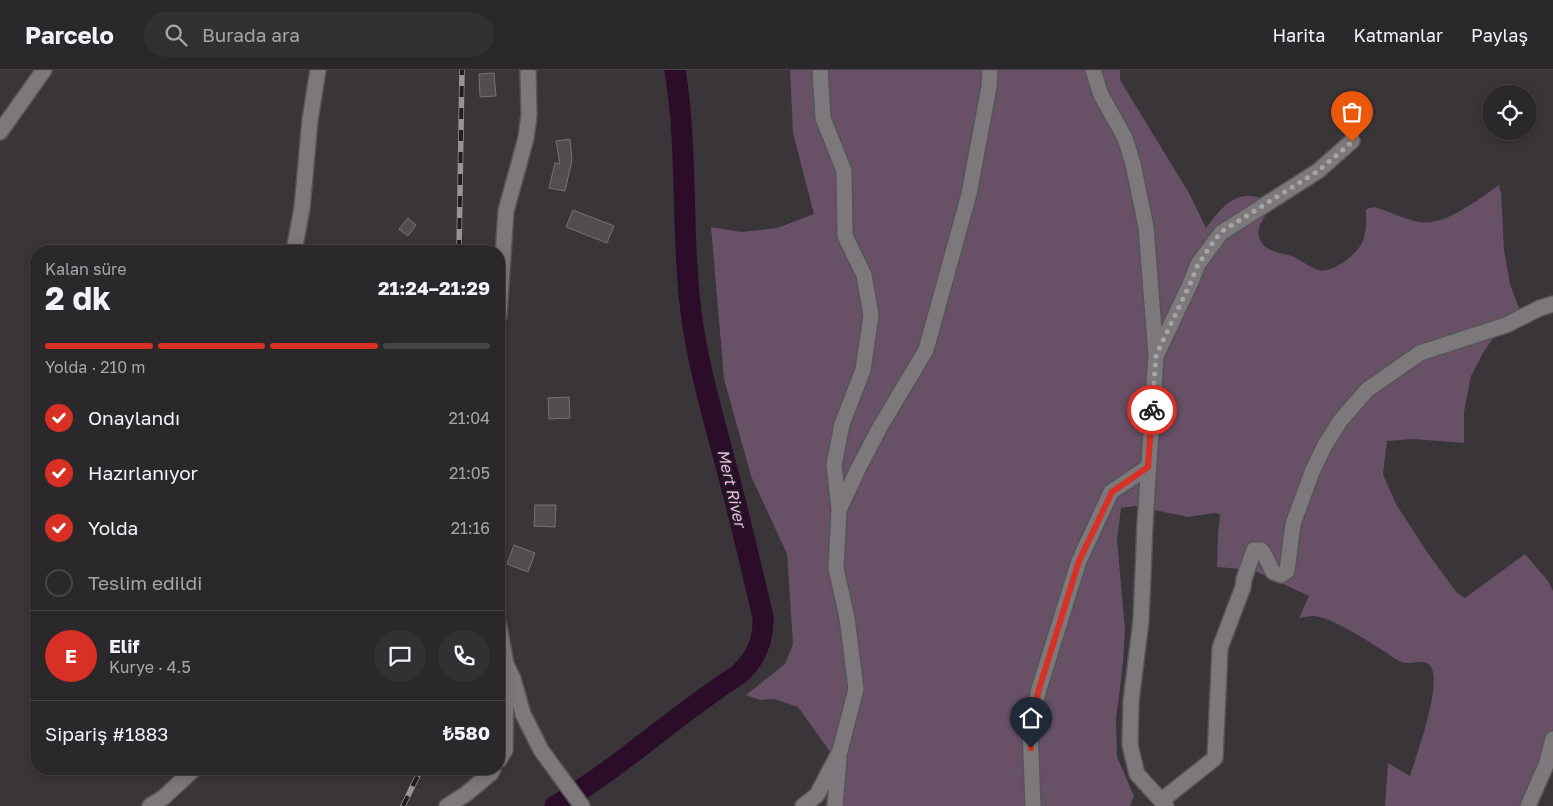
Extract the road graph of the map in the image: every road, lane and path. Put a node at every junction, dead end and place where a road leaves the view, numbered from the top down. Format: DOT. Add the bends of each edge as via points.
graph roads {
  1 [pos="44,70"];
  2 [pos="318,70"];
  3 [pos="528,70"];
  4 [pos="820,70"];
  5 [pos="990,70"];
  6 [pos="1093,70"];
  7 [pos="0,132"];
  8 [pos="1352,142"];
  9 [pos="295,245"];
  10 [pos="504,245"];
  11 [pos="1553,304"];
  12 [pos="1156,355"];
  13 [pos="1148,467"];
  14 [pos="839,510"];
  15 [pos="505,659"];
  16 [pos="506,664"];
  17 [pos="1553,739"];
  18 [pos="505,750"];
  19 [pos="840,751"];
  20 [pos="188,775"];
  21 [pos="488,775"];
  22 [pos="1164,803"];
  23 [pos="150,806"];
  24 [pos="447,806"];
  25 [pos="582,806"];
  26 [pos="803,806"];
  27 [pos="835,806"];
  28 [pos="1033,806"];
  29 [pos="1528,806"];
  1 -- 7 [label="street"];
  2 -- 9 [label="street"];
  3 -- 10 [label="street" via="526,138 506,211"];
  4 -- 14 [label="street" via="823,118 844,171 845,236 864,275 871,315 862,370 842,424 834,465"];
  5 -- 14 [label="street" via="969,194 926,350 880,427"];
  6 -- 12 [label="street" via="1101,95 1125,138 1133,164 1146,227"];
  8 -- 12 [label="street" via="1318,171 1221,232 1198,264"];
  11 -- 22 [label="street" via="1506,325 1420,353 1367,390 1340,421 1312,472 1293,524 1287,570 1281,575 1274,572 1261,550 1254,550 1251,558 1220,648 1215,758"];
  12 -- 13 [label="street"];
  13 -- 22 [label="street" via="1141,621 1131,702 1130,745 1136,774"];
  13 -- 28 [label="street" via="1112,492 1079,561 1039,689 1030,729"];
  14 -- 19 [label="street" via="836,568 847,618 856,689"];
  15 -- 16 [label="street"];
  16 -- 18 [label="street"];
  16 -- 25 [label="street" via="522,714 541,750"];
  17 -- 29 [label="street" via="1546,765"];
  19 -- 26 [label="street" via="817,794"];
  19 -- 27 [label="street"];
  20 -- 23 [label="street"];
  21 -- 24 [label="street"];
}
